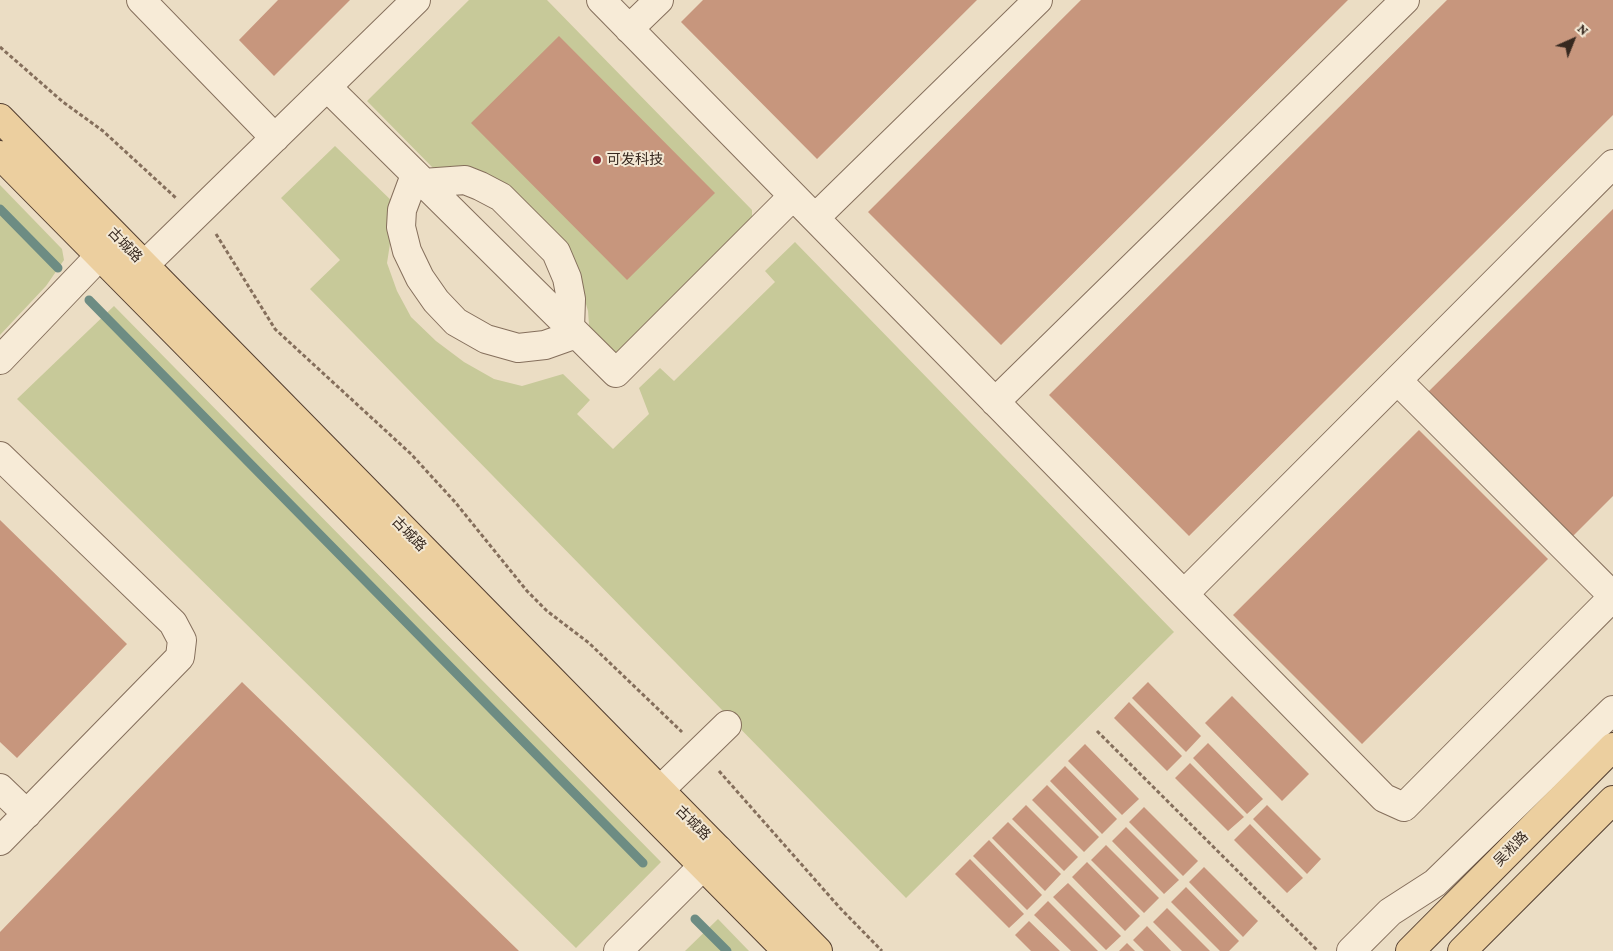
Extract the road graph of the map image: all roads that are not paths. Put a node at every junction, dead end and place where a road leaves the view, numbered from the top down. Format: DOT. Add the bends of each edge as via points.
graph roads {
  1 [pos="141,0"];
  2 [pos="416,0"];
  3 [pos="601,0"];
  4 [pos="659,0"];
  5 [pos="1038,0"];
  6 [pos="1405,0"];
  7 [pos="630,29"];
  8 [pos="326,87"];
  9 [pos="0,118"];
  10 [pos="275,138"];
  11 [pos="0,155"];
  12 [pos="1613,164"];
  13 [pos="419,179"];
  14 [pos="793,196"];
  15 [pos="815,218"];
  16 [pos="106,250"];
  17 [pos="135,274"];
  18 [pos="573,332"];
  19 [pos="0,360"];
  20 [pos="1398,381"];
  21 [pos="995,402"];
  22 [pos="0,456"];
  23 [pos="1184,594"];
  24 [pos="1613,596"];
  25 [pos="1613,710"];
  26 [pos="727,725"];
  27 [pos="1613,747"];
  28 [pos="0,788"];
  29 [pos="660,790"];
  30 [pos="1613,800"];
  31 [pos="26,814"];
  32 [pos="0,841"];
  33 [pos="711,858"];
  34 [pos="618,951"];
  35 [pos="787,951"];
  36 [pos="818,951"];
  37 [pos="1351,951"];
  38 [pos="1410,951"];
  39 [pos="1462,951"];
  1 -- 10 [label="lane"];
  2 -- 8 [label="lane"];
  3 -- 7 [label="lane"];
  4 -- 7 [label="lane"];
  5 -- 15 [label="lane"];
  6 -- 21 [label="lane"];
  7 -- 14 [label="lane"];
  8 -- 10 [label="lane"];
  8 -- 13 [label="lane"];
  9 -- 17 [label="main road, 古城路"];
  10 -- 17 [label="lane"];
  11 -- 16 [label="main road, 古城路"];
  12 -- 20 [label="lane"];
  13 -- 18 [label="lane"];
  13 -- 18 [label="lane" via="465,180 501,197 556,252 567,278"];
  13 -- 18 [label="lane" via="402,210 401,227 407,251 431,294 456,322 486,339 518,348 545,345"];
  14 -- 15 [label="lane"];
  14 -- 18 [label="lane" via="616,374"];
  15 -- 21 [label="lane"];
  16 -- 17 [label="main road, 古城路"];
  16 -- 19 [label="lane"];
  17 -- 29 [label="main road, 古城路"];
  17 -- 33 [label="main road, 古城路"];
  20 -- 23 [label="lane"];
  20 -- 24 [label="lane"];
  21 -- 23 [label="lane"];
  22 -- 31 [label="lane" via="172,623 182,640 180,657"];
  23 -- 24 [label="lane" via="1384,798 1404,807"];
  25 -- 37 [label="lane" via="1435,883 1390,912"];
  26 -- 29 [label="lane"];
  27 -- 38 [label="main road, 吴淞路"];
  28 -- 31 [label="lane"];
  29 -- 33 [label="main road, 古城路"];
  30 -- 39 [label="main road"];
  31 -- 32 [label="lane"];
  33 -- 34 [label="lane"];
  33 -- 35 [label="main road, 古城路"];
  33 -- 36 [label="main road, 古城路"];
}
